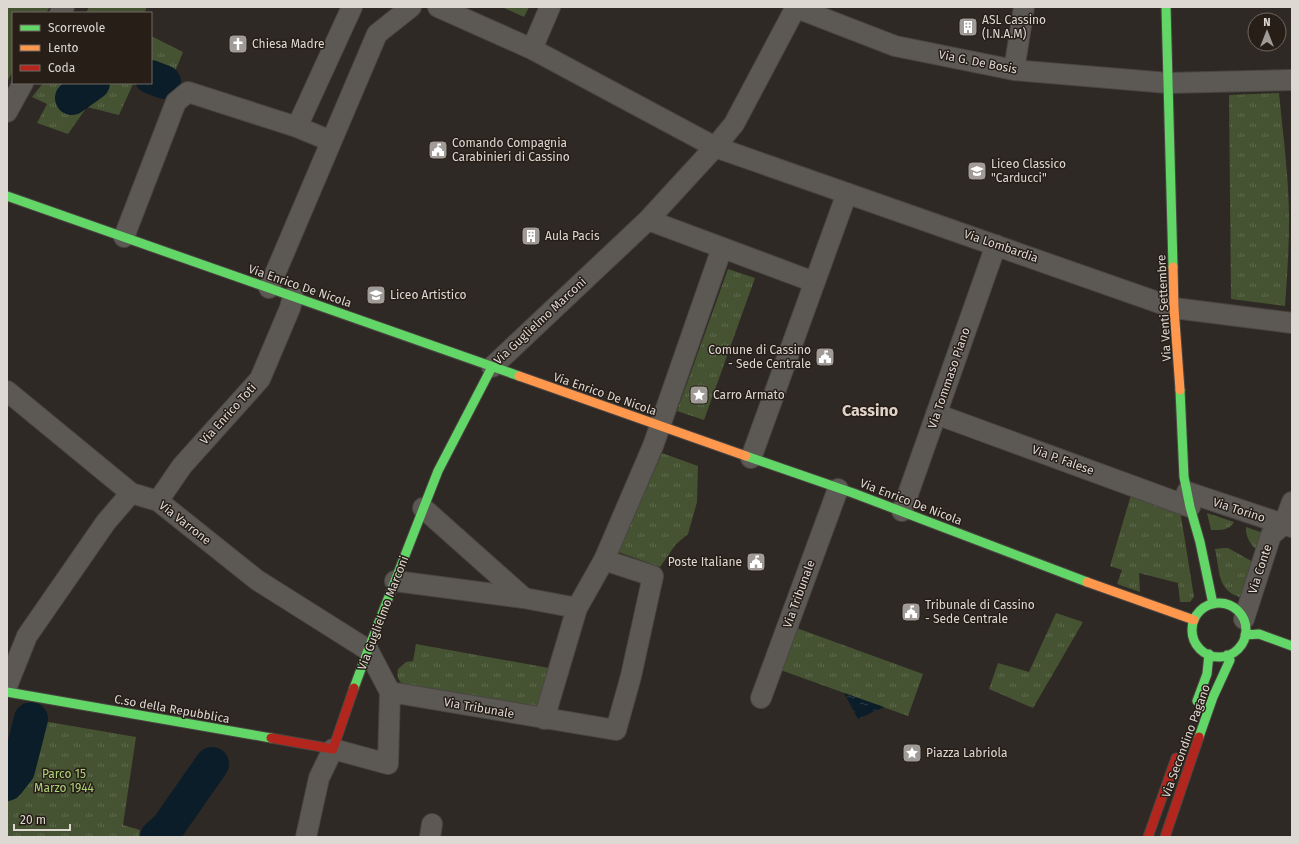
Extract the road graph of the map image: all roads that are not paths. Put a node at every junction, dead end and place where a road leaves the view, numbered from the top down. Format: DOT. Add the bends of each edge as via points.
graph roads {
  1 [pos="352,7"];
  2 [pos="411,7"];
  3 [pos="438,7"];
  4 [pos="550,7"];
  5 [pos="795,7"];
  6 [pos="1024,7"];
  7 [pos="1166,7"];
  8 [pos="532,50"];
  9 [pos="1014,70"];
  10 [pos="1292,80"];
  11 [pos="1168,83"];
  12 [pos="22,84"];
  13 [pos="7,112"];
  14 [pos="297,127"];
  15 [pos="331,141"];
  16 [pos="715,147"];
  17 [pos="847,193"];
  18 [pos="7,196"];
  19 [pos="648,220"];
  20 [pos="124,237"];
  21 [pos="996,245"];
  22 [pos="722,248"];
  23 [pos="814,282"];
  24 [pos="268,288"];
  25 [pos="293,297"];
  26 [pos="1174,308"];
  27 [pos="1292,323"];
  28 [pos="492,367"];
  29 [pos="7,391"];
  30 [pos="936,414"];
  31 [pos="660,426"];
  32 [pos="751,458"];
  33 [pos="838,489"];
  34 [pos="131,493"];
  35 [pos="1188,499"];
  36 [pos="158,501"];
  37 [pos="1292,502"];
  38 [pos="424,508"];
  39 [pos="902,511"];
  40 [pos="1288,526"];
  41 [pos="604,560"];
  42 [pos="395,581"];
  43 [pos="524,598"];
  44 [pos="1213,604"];
  45 [pos="577,608"];
  46 [pos="1194,620"];
  47 [pos="1245,627"];
  48 [pos="1292,646"];
  49 [pos="368,650"];
  50 [pos="1209,654"];
  51 [pos="1227,655"];
  52 [pos="7,686"];
  53 [pos="7,692"];
  54 [pos="390,692"];
  55 [pos="760,698"];
  56 [pos="1194,710"];
  57 [pos="544,719"];
  58 [pos="332,749"];
  59 [pos="1178,753"];
  60 [pos="306,837"];
  61 [pos="1148,837"];
  62 [pos="1165,837"];
  1 -- 14 [label="street"];
  2 -- 15 [label="street" via="377,34"];
  3 -- 8 [label="street, Via Lombardia"];
  4 -- 8 [label="street"];
  5 -- 9 [label="street, Via G. De Bosis" via="895,46"];
  5 -- 16 [label="street, Via Guglielmo Marconi" via="734,124"];
  6 -- 9 [label="street"];
  7 -- 11 [label="street, Via Venti Settembre"];
  8 -- 16 [label="street, Via Lombardia"];
  9 -- 11 [label="street, Via G. De Bosis"];
  10 -- 11 [label="street, Via G. De Bosis"];
  11 -- 26 [label="street, Via Venti Settembre"];
  12 -- 13 [label="street"];
  14 -- 15 [label="street"];
  14 -- 20 [label="street" via="188,92 176,102"];
  15 -- 24 [label="street"];
  16 -- 17 [label="street, Via Lombardia"];
  16 -- 19 [label="street, Via Guglielmo Marconi"];
  17 -- 21 [label="street, Via Lombardia"];
  17 -- 23 [label="street"];
  18 -- 20 [label="street, Via Enrico De Nicola"];
  19 -- 22 [label="street"];
  19 -- 28 [label="street, Via Guglielmo Marconi"];
  20 -- 24 [label="street, Via Enrico De Nicola"];
  21 -- 26 [label="street, Via Lombardia"];
  21 -- 30 [label="street, Via Tommaso Piano"];
  22 -- 23 [label="street"];
  22 -- 31 [label="street"];
  23 -- 32 [label="street"];
  24 -- 25 [label="street, Via Enrico De Nicola"];
  25 -- 28 [label="street, Via Enrico De Nicola"];
  25 -- 36 [label="street, Via Enrico Toti" via="260,379 182,466"];
  26 -- 27 [label="street, Via Lombardia"];
  26 -- 35 [label="street, Via Venti Settembre" via="1184,477"];
  28 -- 31 [label="street, Via Enrico De Nicola"];
  28 -- 38 [label="street, Via Guglielmo Marconi" via="438,471"];
  29 -- 34 [label="street, Via Varrone"];
  30 -- 35 [label="street, Via P. Falese"];
  30 -- 39 [label="street, Via Tommaso Piano"];
  31 -- 32 [label="street, Via Enrico De Nicola"];
  31 -- 41 [label="street"];
  32 -- 33 [label="street, Via Enrico De Nicola"];
  33 -- 39 [label="street, Via Enrico De Nicola"];
  33 -- 55 [label="street, Via Tribunale"];
  34 -- 36 [label="street, Via Varrone"];
  34 -- 52 [label="street" via="106,522 27,636"];
  35 -- 40 [label="street, Via Torino"];
  35 -- 44 [label="street, Via Venti Settembre"];
  36 -- 49 [label="street, Via Varrone" via="257,580"];
  37 -- 40 [label="street, Via Conte"];
  38 -- 42 [label="street, Via Guglielmo Marconi"];
  38 -- 43 [label="street"];
  39 -- 46 [label="street, Via Enrico De Nicola"];
  40 -- 47 [label="street, Via Conte" via="1271,535"];
  41 -- 45 [label="street"];
  41 -- 57 [label="street, Via Tribunale" via="653,576 616,730"];
  42 -- 43 [label="street"];
  42 -- 49 [label="street, Via Guglielmo Marconi"];
  43 -- 45 [label="street"];
  44 -- 46 [label="street" via="1201,610"];
  44 -- 47 [label="street" via="1228,604 1235,608"];
  45 -- 57 [label="street"];
  46 -- 50 [label="street" via="1192,628 1195,640 1202,650"];
  47 -- 48 [label="street"];
  47 -- 51 [label="street" via="1242,644"];
  49 -- 54 [label="street"];
  49 -- 58 [label="street, Via Guglielmo Marconi"];
  50 -- 51 [label="street"];
  50 -- 56 [label="street, Via Secondino Pagano" via="1207,674"];
  51 -- 62 [label="street, Via Secondino Pagano" via="1230,660 1213,697"];
  53 -- 58 [label="street, C.so della Repubblica"];
  54 -- 57 [label="street, Via Tribunale"];
  54 -- 58 [label="street" via="388,764"];
  58 -- 60 [label="street" via="319,778"];
  59 -- 61 [label="street, Via Secondino Pagano"];
}
